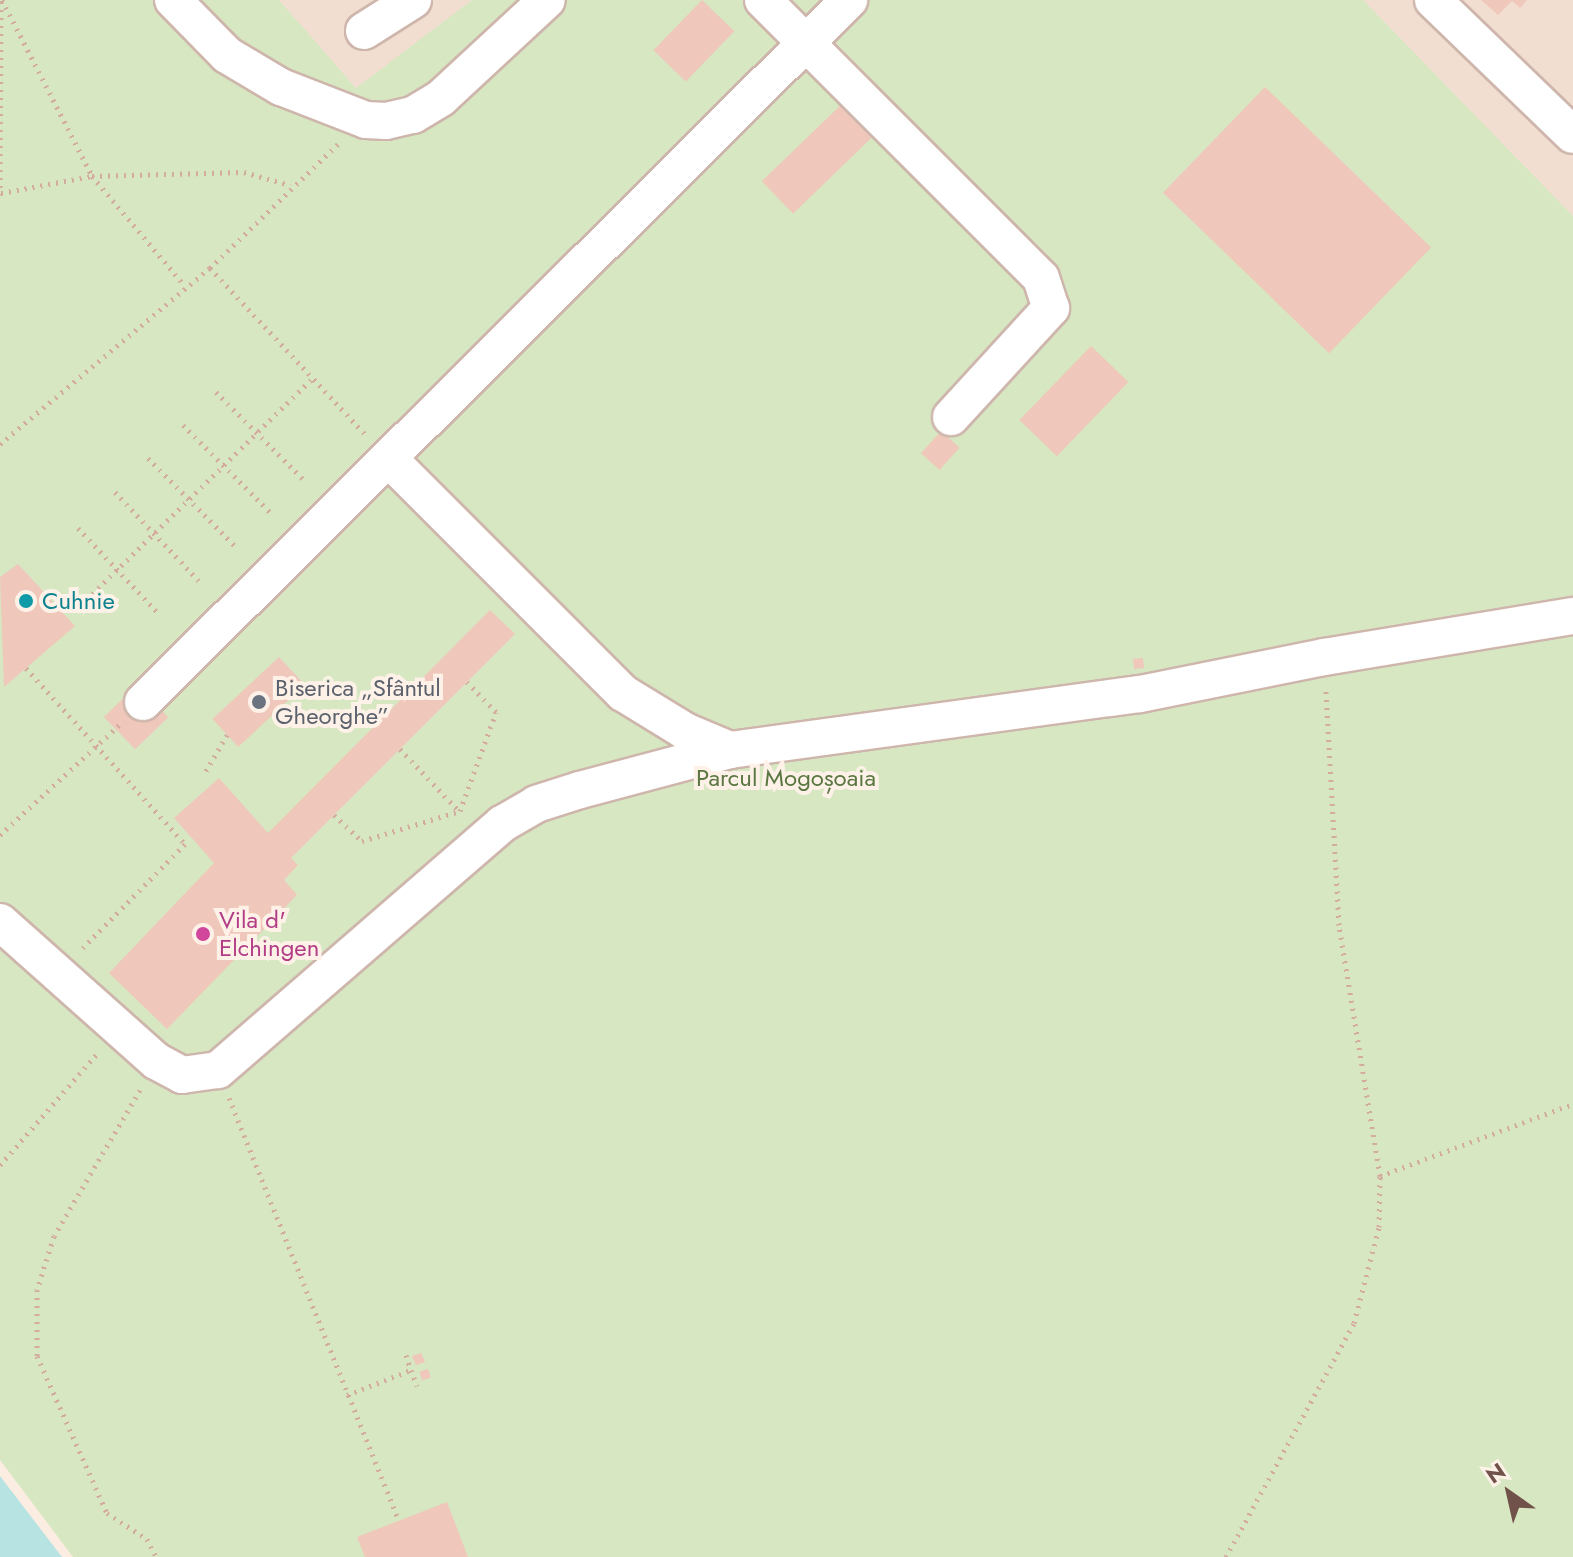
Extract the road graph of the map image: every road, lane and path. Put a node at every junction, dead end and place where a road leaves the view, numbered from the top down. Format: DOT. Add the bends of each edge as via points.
graph roads {
  1 [pos="1,0"];
  2 [pos="173,0"];
  3 [pos="413,0"];
  4 [pos="547,0"];
  5 [pos="763,0"];
  6 [pos="849,0"];
  7 [pos="1433,0"];
  8 [pos="364,31"];
  9 [pos="806,43"];
  10 [pos="366,120"];
  11 [pos="1573,135"];
  12 [pos="92,176"];
  13 [pos="290,185"];
  14 [pos="0,194"];
  15 [pos="210,268"];
  16 [pos="184,285"];
  17 [pos="313,378"];
  18 [pos="216,392"];
  19 [pos="951,417"];
  20 [pos="183,425"];
  21 [pos="257,433"];
  22 [pos="0,444"];
  23 [pos="148,458"];
  24 [pos="391,461"];
  25 [pos="224,466"];
  26 [pos="303,479"];
  27 [pos="115,492"];
  28 [pos="189,500"];
  29 [pos="270,512"];
  30 [pos="78,528"];
  31 [pos="154,534"];
  32 [pos="235,546"];
  33 [pos="117,570"];
  34 [pos="199,581"];
  35 [pos="81,605"];
  36 [pos="159,614"];
  37 [pos="1573,616"];
  38 [pos="1324,657"];
  39 [pos="26,668"];
  40 [pos="467,682"];
  41 [pos="143,702"];
  42 [pos="227,735"];
  43 [pos="95,747"];
  44 [pos="400,749"];
  45 [pos="730,750"];
  46 [pos="206,771"];
  47 [pos="460,811"];
  48 [pos="334,815"];
  49 [pos="0,835"];
  50 [pos="486,838"];
  51 [pos="0,922"];
  52 [pos="58,973"];
  53 [pos="120,1029"];
  54 [pos="156,1061"];
  55 [pos="218,1070"];
  56 [pos="1573,1104"];
  57 [pos="0,1165"];
  58 [pos="1380,1176"];
  59 [pos="406,1355"];
  60 [pos="411,1370"];
  61 [pos="417,1386"];
  62 [pos="347,1395"];
  63 [pos="399,1520"];
  64 [pos="156,1557"];
  65 [pos="1226,1557"];
  1 -- 12 [label="path"];
  1 -- 14 [label="path"];
  2 -- 10 [label="street" via="227,55 281,87"];
  3 -- 8 [label="street"];
  4 -- 10 [label="street" via="441,98 413,115"];
  5 -- 9 [label="street"];
  6 -- 9 [label="street"];
  7 -- 11 [label="street"];
  9 -- 19 [label="street" via="1041,278 1051,308"];
  9 -- 24 [label="street"];
  10 -- 13 [label="path"];
  12 -- 13 [label="path" via="244,172"];
  12 -- 14 [label="path"];
  12 -- 16 [label="path"];
  13 -- 15 [label="path"];
  15 -- 16 [label="path"];
  15 -- 17 [label="path"];
  16 -- 22 [label="path"];
  17 -- 21 [label="path"];
  17 -- 24 [label="path"];
  18 -- 21 [label="path"];
  20 -- 25 [label="path"];
  21 -- 25 [label="path"];
  21 -- 26 [label="path"];
  23 -- 28 [label="path"];
  24 -- 41 [label="street"];
  24 -- 45 [label="street" via="623,693 685,731"];
  25 -- 28 [label="path"];
  25 -- 29 [label="path"];
  27 -- 31 [label="path"];
  28 -- 31 [label="path"];
  28 -- 32 [label="path"];
  30 -- 33 [label="path"];
  31 -- 33 [label="path"];
  31 -- 34 [label="path"];
  33 -- 35 [label="path"];
  33 -- 36 [label="path"];
  37 -- 38 [label="street"];
  38 -- 45 [label="street" via="1140,694"];
  38 -- 58 [label="path" via="1339,925"];
  39 -- 43 [label="path"];
  40 -- 47 [label="path" via="496,712"];
  41 -- 43 [label="path"];
  42 -- 46 [label="path"];
  43 -- 49 [label="path"];
  43 -- 52 [label="path" via="185,844"];
  44 -- 47 [label="path"];
  45 -- 50 [label="street" via="536,804"];
  47 -- 48 [label="path" via="362,841"];
  47 -- 50 [label="path"];
  50 -- 55 [label="street"];
  51 -- 52 [label="street"];
  52 -- 53 [label="street"];
  53 -- 54 [label="street"];
  53 -- 57 [label="path"];
  54 -- 55 [label="street" via="182,1075"];
  54 -- 64 [label="path" via="54,1236 37,1290 37,1356 101,1500 107,1513 147,1539"];
  55 -- 62 [label="path"];
  56 -- 58 [label="path"];
  58 -- 65 [label="path" via="1379,1227 1354,1323"];
  59 -- 60 [label="path"];
  60 -- 61 [label="path"];
  60 -- 62 [label="path"];
  62 -- 63 [label="path"];
}
